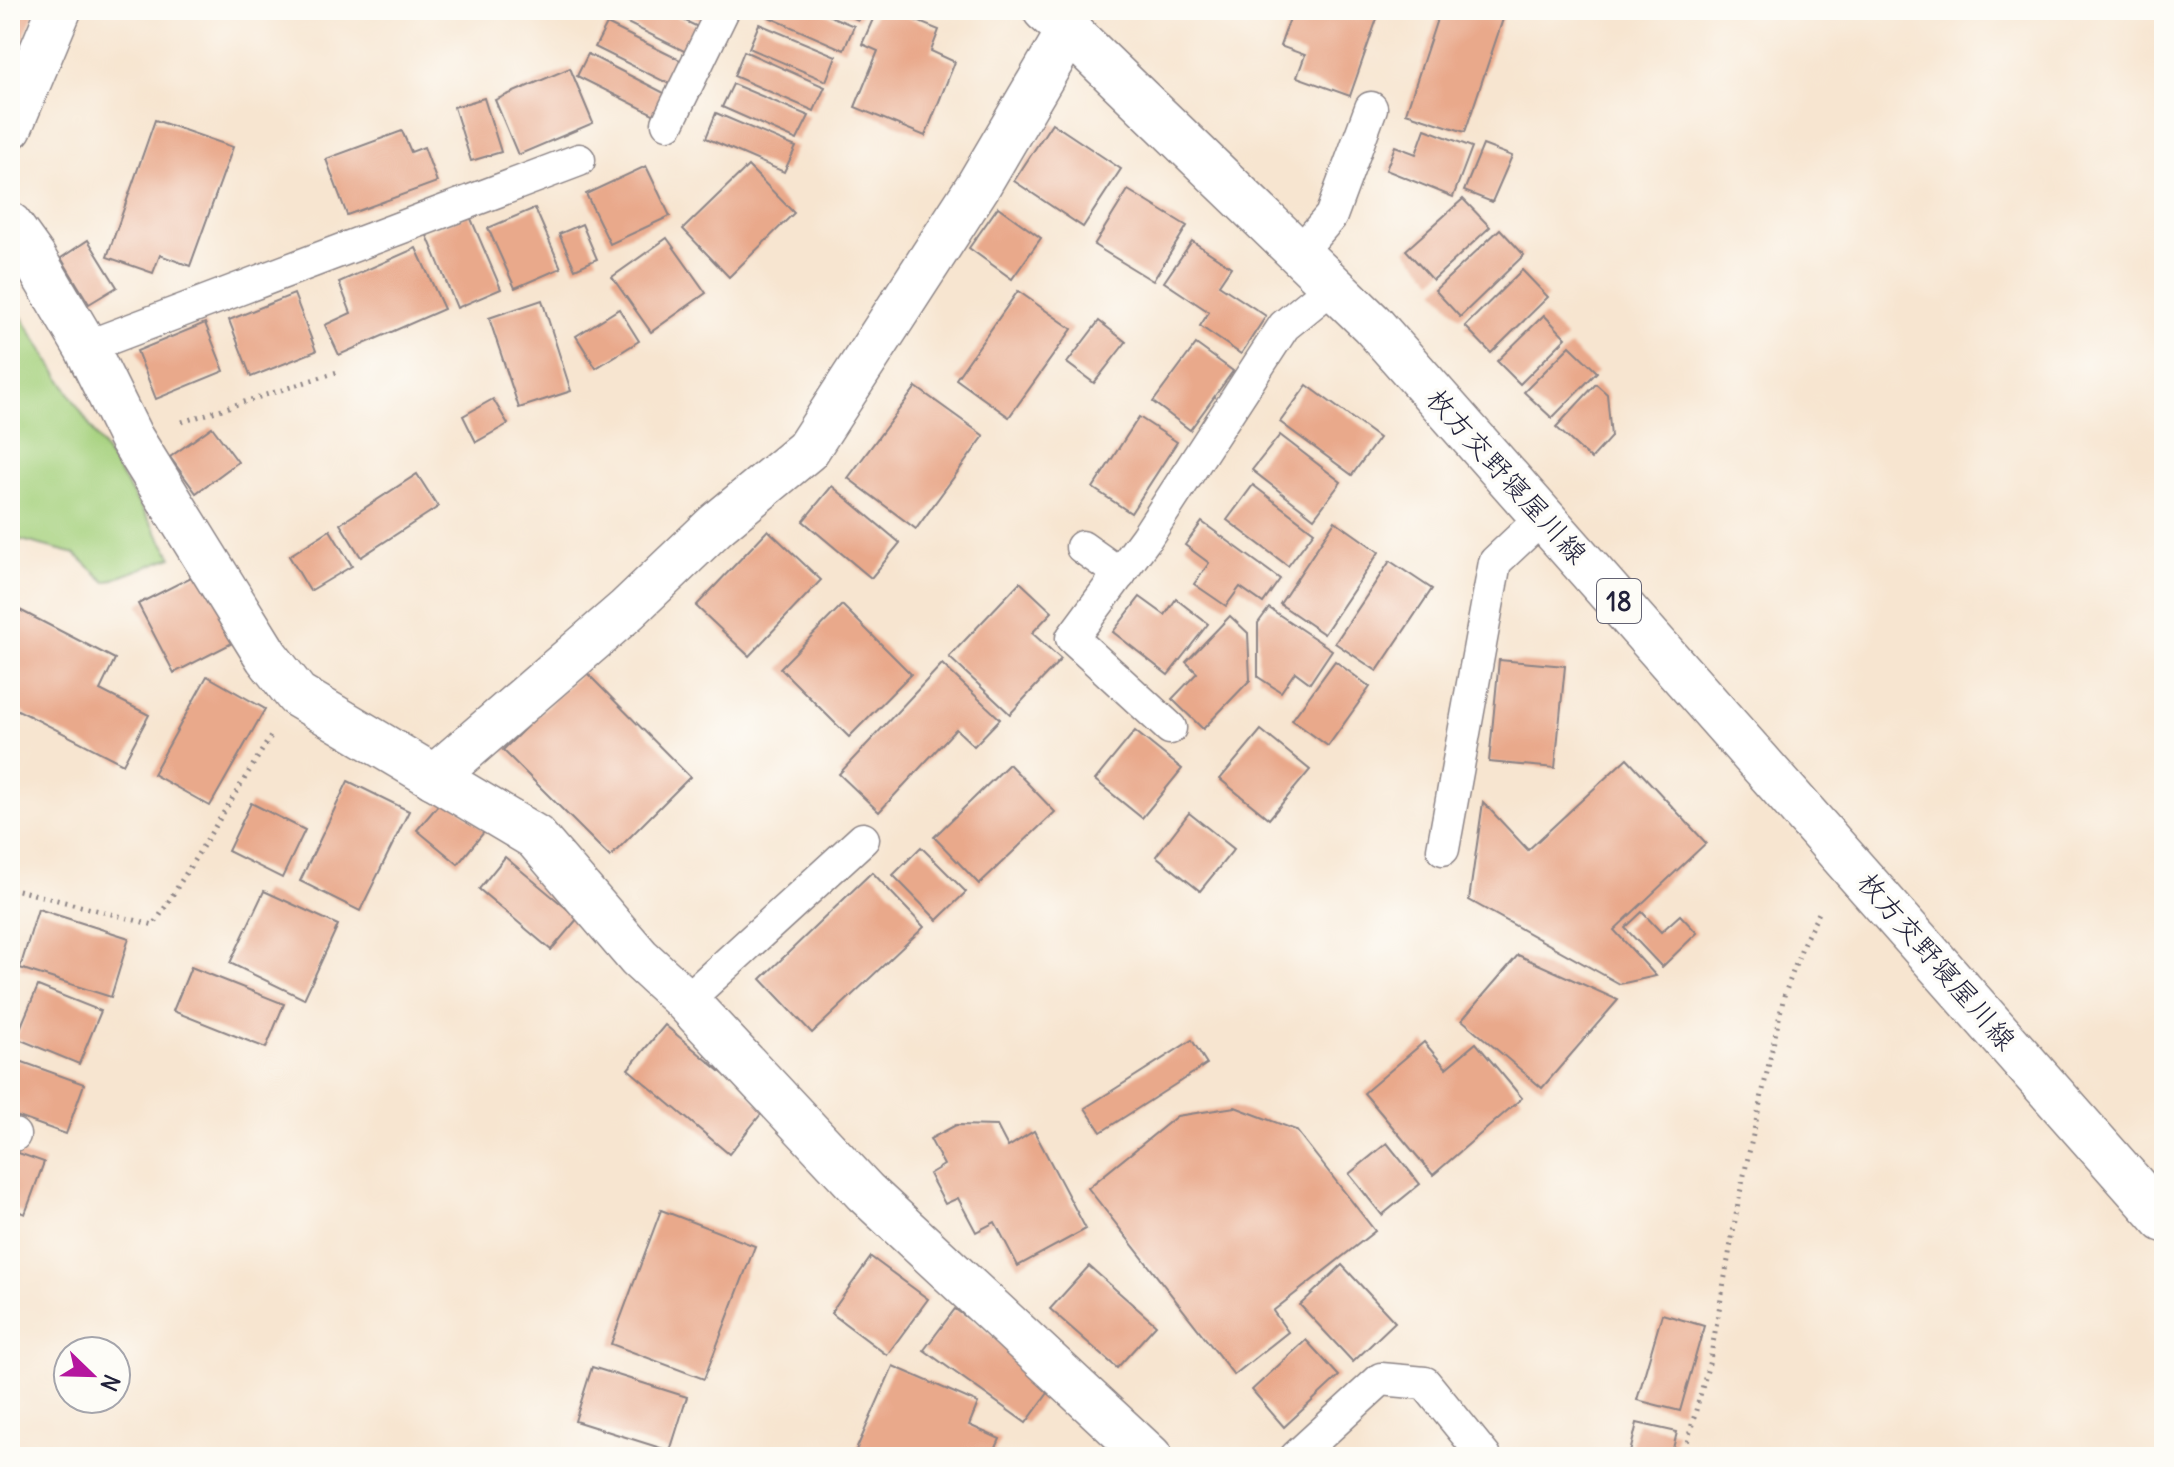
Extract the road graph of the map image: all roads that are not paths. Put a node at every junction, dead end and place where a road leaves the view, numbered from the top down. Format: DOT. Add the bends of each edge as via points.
graph roads {
  1 [pos="59,10"];
  2 [pos="723,10"];
  3 [pos="1057,20"];
  4 [pos="1371,108"];
  5 [pos="668,123"];
  6 [pos="10,127"];
  7 [pos="579,160"];
  8 [pos="18,252"];
  9 [pos="1299,253"];
  10 [pos="1333,286"];
  11 [pos="86,347"];
  12 [pos="1544,516"];
  13 [pos="1082,547"];
  14 [pos="1120,574"];
  15 [pos="1170,728"];
  16 [pos="434,777"];
  17 [pos="863,839"];
  18 [pos="1443,849"];
  19 [pos="686,1001"];
  20 [pos="2164,1220"];
  21 [pos="1150,1457"];
  22 [pos="1296,1457"];
  23 [pos="1485,1457"];
  1 -- 6 [label="street"];
  2 -- 5 [label="lane"];
  3 -- 9 [label="street, 枚方交野寝屋川線 / 18"];
  3 -- 16 [label="street" via="978,186 807,450"];
  4 -- 9 [label="lane" via="1331,216"];
  7 -- 11 [label="lane"];
  8 -- 11 [label="street"];
  9 -- 10 [label="street, 枚方交野寝屋川線 / 18"];
  10 -- 12 [label="street, 枚方交野寝屋川線 / 18"];
  10 -- 14 [label="lane" via="1284,326"];
  11 -- 16 [label="street" via="131,438 267,657 297,695"];
  12 -- 18 [label="lane" via="1495,562"];
  12 -- 20 [label="street, 枚方交野寝屋川線 / 18"];
  13 -- 14 [label="lane"];
  14 -- 15 [label="lane" via="1072,638"];
  16 -- 19 [label="street" via="535,837 639,958"];
  17 -- 19 [label="lane"];
  19 -- 21 [label="street" via="865,1192"];
  22 -- 23 [label="lane" via="1381,1379 1425,1383"];
}
